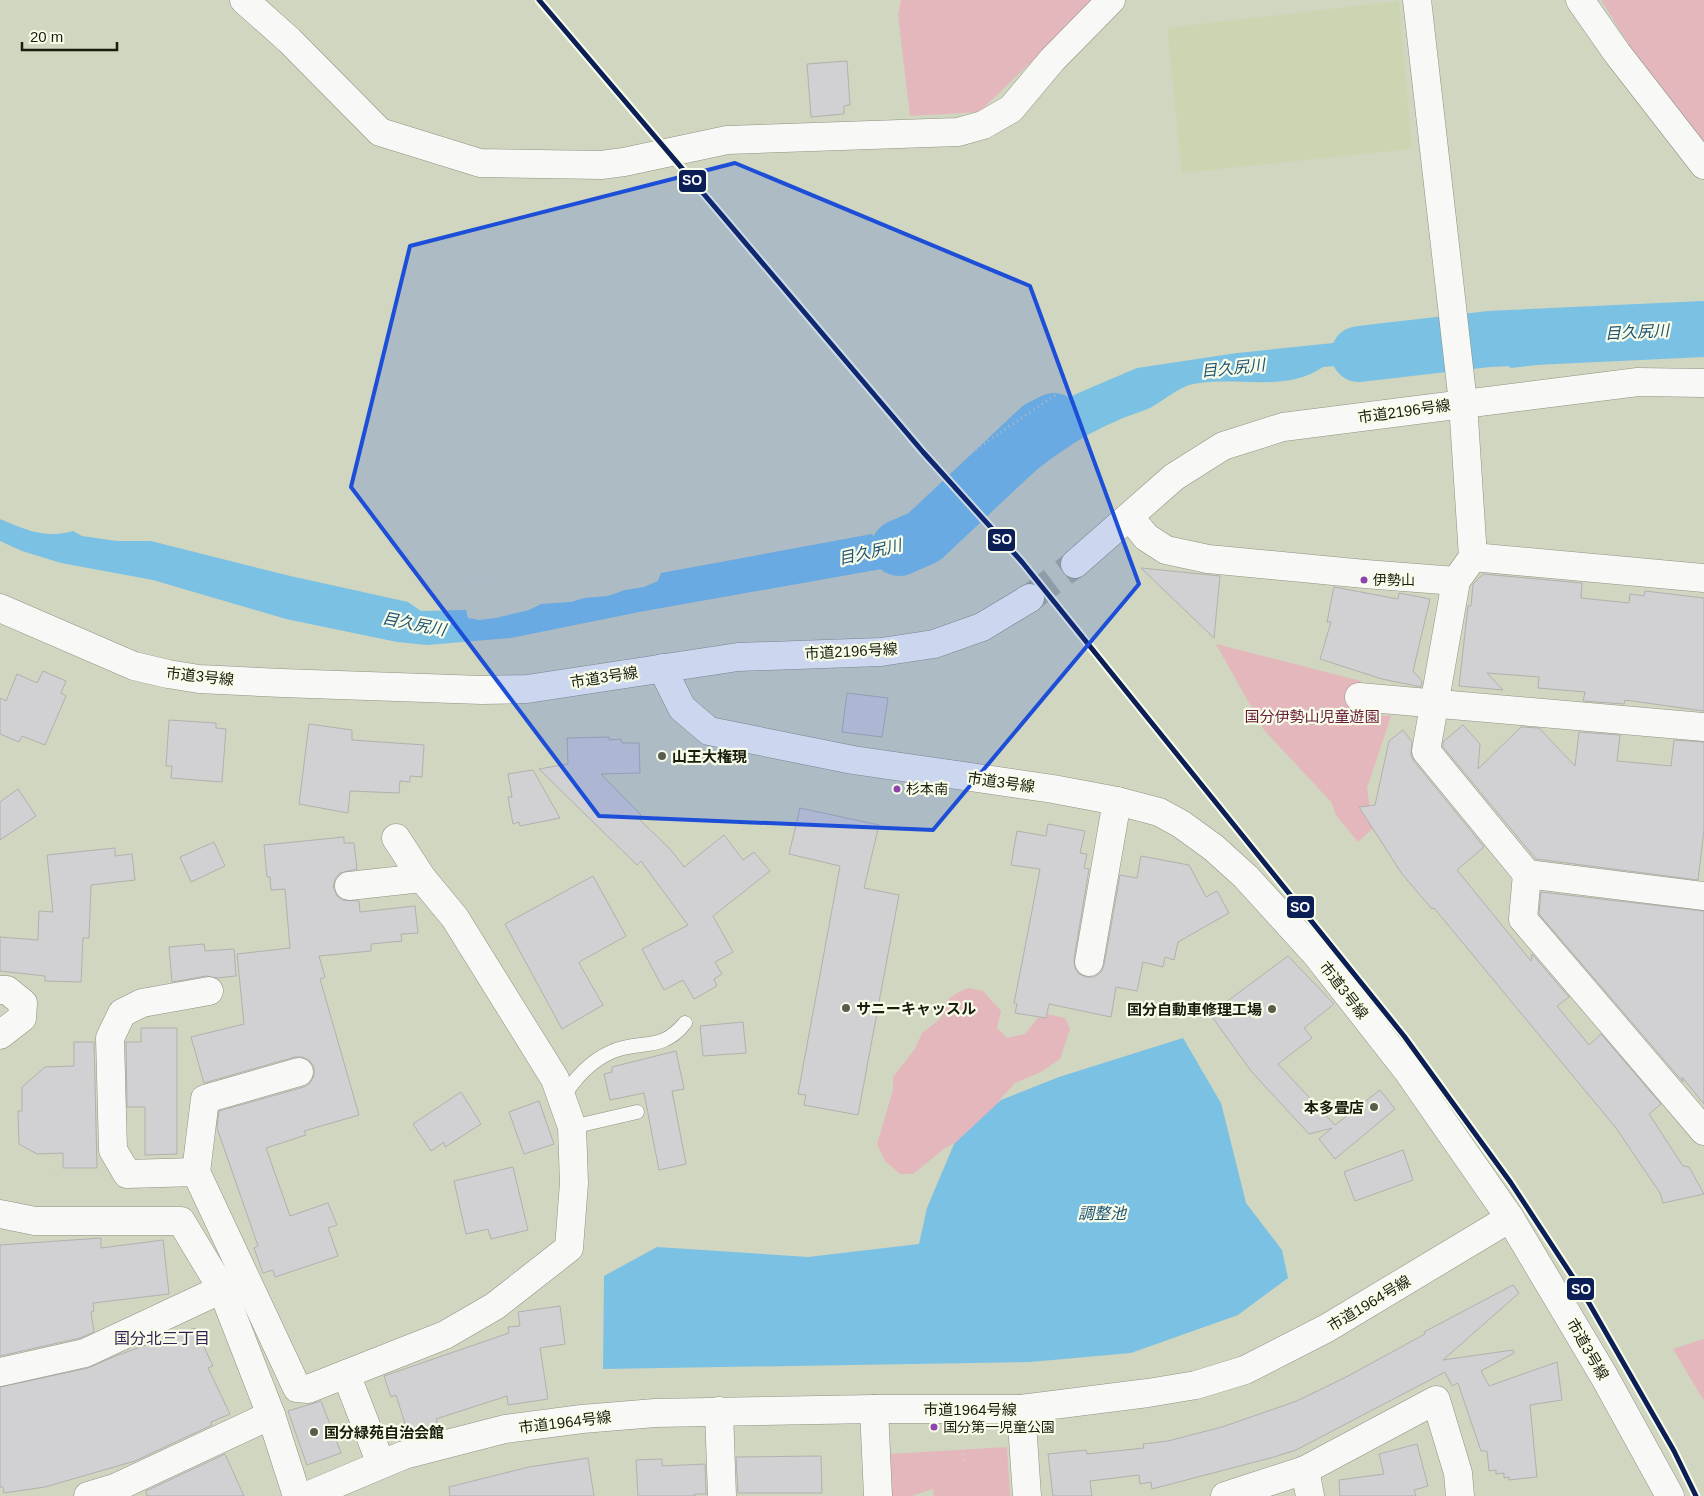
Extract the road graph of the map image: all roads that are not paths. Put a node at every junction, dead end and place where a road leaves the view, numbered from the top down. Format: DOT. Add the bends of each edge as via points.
graph roads {
  1 [pos="244,0"];
  2 [pos="1111,0"];
  3 [pos="1417,0"];
  4 [pos="1580,0"];
  5 [pos="1704,165"];
  6 [pos="1704,384"];
  7 [pos="1462,391"];
  8 [pos="1130,517"];
  9 [pos="1473,557"];
  10 [pos="1075,564"];
  11 [pos="1704,578"];
  12 [pos="1456,581"];
  13 [pos="1030,598"];
  14 [pos="0,608"];
  15 [pos="662,668"];
  16 [pos="1359,697"];
  17 [pos="1434,704"];
  18 [pos="1704,727"];
  19 [pos="1117,801"];
  20 [pos="396,838"];
  21 [pos="1527,874"];
  22 [pos="422,878"];
  23 [pos="349,886"];
  24 [pos="1704,896"];
  25 [pos="1089,962"];
  26 [pos="0,990"];
  27 [pos="210,991"];
  28 [pos="685,1023"];
  29 [pos="0,1035"];
  30 [pos="300,1072"];
  31 [pos="562,1100"];
  32 [pos="637,1112"];
  33 [pos="572,1127"];
  34 [pos="1704,1131"];
  35 [pos="196,1172"];
  36 [pos="0,1214"];
  37 [pos="1510,1218"];
  38 [pos="222,1289"];
  39 [pos="0,1372"];
  40 [pos="346,1374"];
  41 [pos="874,1409"];
  42 [pos="1021,1409"];
  43 [pos="719,1411"];
  44 [pos="271,1415"];
  45 [pos="381,1464"];
  46 [pos="1306,1470"];
  47 [pos="88,1496"];
  48 [pos="297,1496"];
  49 [pos="307,1496"];
  50 [pos="722,1496"];
  51 [pos="878,1496"];
  52 [pos="1027,1496"];
  53 [pos="1225,1496"];
  54 [pos="1310,1496"];
  55 [pos="1460,1496"];
  56 [pos="1670,1496"];
  1 -- 2 [label="street" via="289,40 380,132 480,164 601,164 727,140 948,133 983,126 1011,109 1052,60"];
  3 -- 7 [label="street"];
  4 -- 5 [label="street"];
  6 -- 7 [label="street, 市道2196号線" via="1638,382"];
  7 -- 8 [label="street, 市道2196号線" via="1283,427 1223,446 1174,477"];
  7 -- 9 [label="street"];
  8 -- 10 [label="street, 市道2196号線"];
  8 -- 12 [label="street" via="1146,537 1166,550 1208,559"];
  9 -- 11 [label="street"];
  9 -- 12 [label="street"];
  12 -- 17 [label="street"];
  13 -- 15 [label="street, 市道2196号線" via="982,627 934,644 881,652 738,657"];
  14 -- 15 [label="street, 市道3号線" via="126,663 198,679 527,689"];
  15 -- 19 [label="street, 市道3号線" via="682,708 709,731 853,760"];
  16 -- 17 [label="street"];
  17 -- 18 [label="street"];
  17 -- 21 [label="street" via="1426,751"];
  19 -- 25 [label="street"];
  19 -- 37 [label="street, 市道3号線" via="1159,812 1181,824 1214,848 1289,922 1407,1070"];
  20 -- 22 [label="street"];
  21 -- 24 [label="street"];
  21 -- 34 [label="street" via="1523,920"];
  22 -- 23 [label="street"];
  22 -- 31 [label="street" via="456,918 554,1079"];
  26 -- 29 [label="street" via="7,990 23,1003 22,1018"];
  27 -- 35 [label="street" via="142,1003 122,1013 110,1038 113,1150 127,1174"];
  28 -- 31 [label="lane" via="675,1036 663,1041 605,1056 574,1078"];
  30 -- 35 [label="street" via="205,1099"];
  31 -- 33 [label="street"];
  32 -- 33 [label="lane"];
  33 -- 40 [label="street" via="574,1183 569,1248 495,1306 445,1335"];
  35 -- 40 [label="street" via="297,1388 308,1390"];
  36 -- 38 [label="street" via="35,1221 181,1221"];
  37 -- 42 [label="street, 市道1964号線" via="1327,1328 1245,1370 1196,1385"];
  37 -- 56 [label="street, 市道3号線" via="1604,1376"];
  38 -- 39 [label="street" via="85,1353"];
  38 -- 44 [label="street"];
  40 -- 45 [label="street"];
  41 -- 42 [label="street, 市道1964号線"];
  41 -- 43 [label="street, 市道1964号線"];
  41 -- 51 [label="street"];
  42 -- 52 [label="street"];
  43 -- 45 [label="street, 市道1964号線" via="582,1419 505,1429"];
  43 -- 50 [label="street"];
  44 -- 47 [label="street" via="115,1488"];
  44 -- 48 [label="street"];
  45 -- 49 [label="street, 市道1964号線"];
  46 -- 53 [label="street"];
  46 -- 54 [label="street"];
  46 -- 55 [label="street" via="1436,1400 1458,1473"];
}
